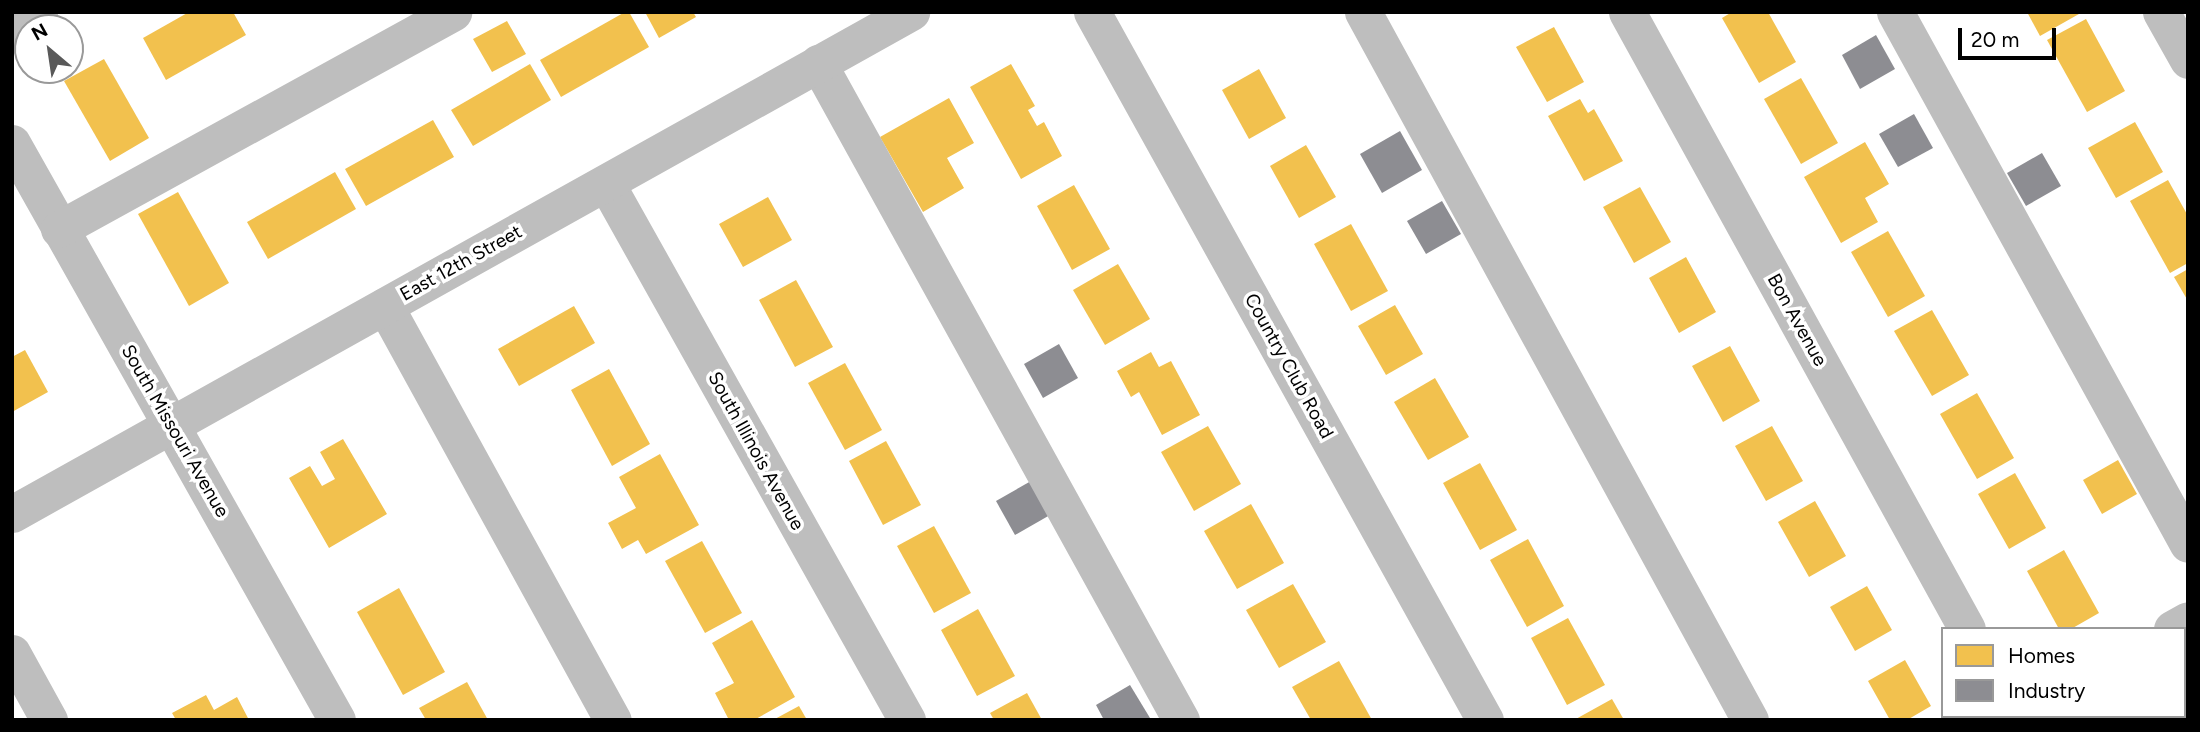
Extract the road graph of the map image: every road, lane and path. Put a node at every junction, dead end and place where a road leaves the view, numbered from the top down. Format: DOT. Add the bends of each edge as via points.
graph roads {
  1 [pos="39,12"];
  2 [pos="453,12"];
  3 [pos="911,12"];
  4 [pos="1092,12"];
  5 [pos="1363,12"];
  6 [pos="1627,12"];
  7 [pos="1895,12"];
  8 [pos="2161,12"];
  9 [pos="12,27"];
  10 [pos="2188,60"];
  11 [pos="818,63"];
  12 [pos="12,143"];
  13 [pos="606,183"];
  14 [pos="59,229"];
  15 [pos="385,306"];
  16 [pos="173,424"];
  17 [pos="12,514"];
  18 [pos="2188,544"];
  19 [pos="1966,627"];
  20 [pos="12,653"];
  21 [pos="49,720"];
  22 [pos="337,720"];
  23 [pos="613,720"];
  24 [pos="907,720"];
  25 [pos="1181,720"];
  26 [pos="1485,720"];
  27 [pos="1750,720"];
  1 -- 9 [label="street"];
  2 -- 14 [label="street"];
  3 -- 11 [label="street, East 12th Street"];
  4 -- 26 [label="street, Country Club Road"];
  5 -- 27 [label="street"];
  6 -- 19 [label="street, Bon Avenue"];
  7 -- 18 [label="street"];
  8 -- 10 [label="street"];
  11 -- 13 [label="street, East 12th Street"];
  11 -- 25 [label="street"];
  12 -- 14 [label="street, South Missouri Avenue"];
  13 -- 15 [label="street, East 12th Street"];
  13 -- 24 [label="street, South Illinois Avenue"];
  14 -- 16 [label="street, South Missouri Avenue"];
  15 -- 16 [label="street, East 12th Street"];
  15 -- 23 [label="street"];
  16 -- 17 [label="street, East 12th Street"];
  16 -- 22 [label="street, South Missouri Avenue"];
  20 -- 21 [label="street"];
}
